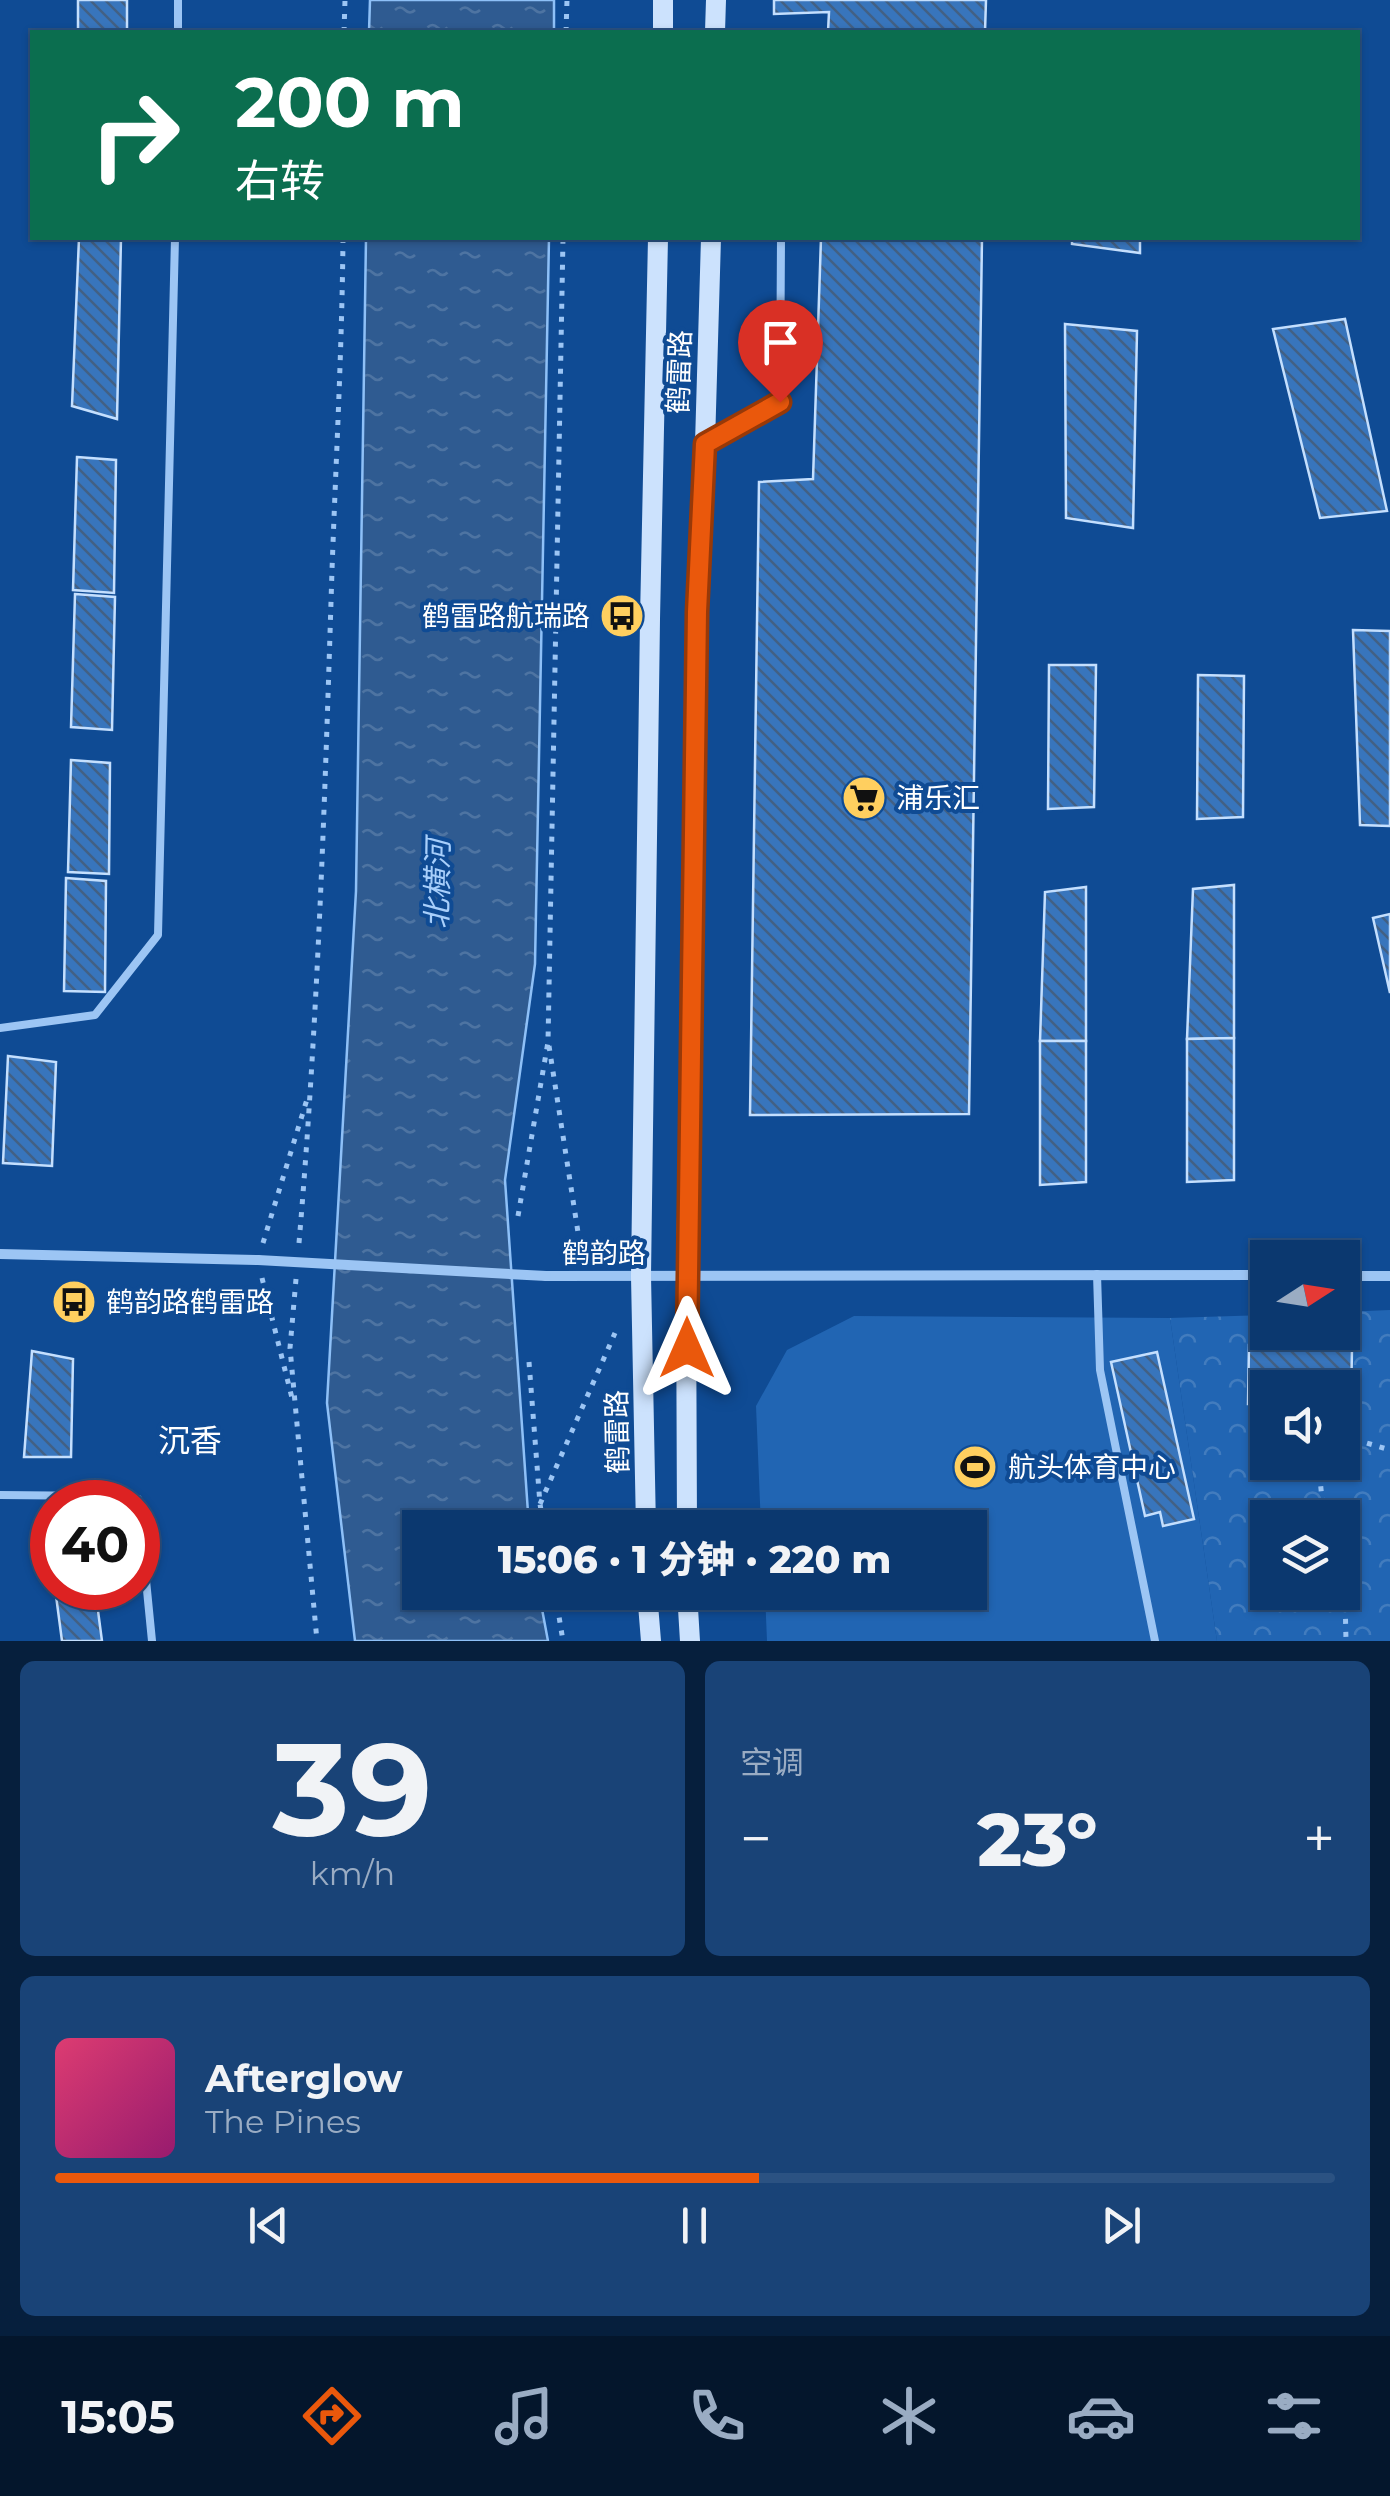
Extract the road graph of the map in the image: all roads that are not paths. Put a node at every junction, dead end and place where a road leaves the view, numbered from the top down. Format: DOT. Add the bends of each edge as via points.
graph roads {
  1 [pos="178,0"];
  2 [pos="664,0"];
  3 [pos="716,0"];
  4 [pos="178,30"];
  5 [pos="663,30"];
  6 [pos="715,30"];
  7 [pos="174,240"];
  8 [pos="658,240"];
  9 [pos="710,240"];
  10 [pos="781,240"];
  11 [pos="705,444"];
  12 [pos="0,1028"];
  13 [pos="0,1254"];
  14 [pos="1097,1274"];
  15 [pos="1250,1275"];
  16 [pos="641,1276"];
  17 [pos="1360,1276"];
  18 [pos="1390,1276"];
  19 [pos="686,1277"];
  20 [pos="0,1495"];
  21 [pos="646,1510"];
  22 [pos="687,1510"];
  23 [pos="648,1610"];
  24 [pos="688,1610"];
  25 [pos="152,1641"];
  26 [pos="650,1641"];
  27 [pos="690,1641"];
  28 [pos="1155,1641"];
  1 -- 4 [label="lane"];
  2 -- 5 [label="street"];
  3 -- 6 [label="street"];
  7 -- 12 [label="lane" via="158,935 95,1014"];
  8 -- 16 [label="street, 鹤雷路"];
  9 -- 11 [label="street, 鹤雷路"];
  10 -- 11 [label="lane" via="780,402"];
  11 -- 19 [label="street, 鹤雷路"];
  13 -- 16 [label="street, 鹤韵路, bridge"];
  14 -- 15 [label="street, 鹤韵路"];
  14 -- 19 [label="street, 鹤韵路"];
  14 -- 28 [label="lane" via="1100,1370"];
  16 -- 19 [label="street, 鹤韵路"];
  16 -- 21 [label="street, 鹤雷路"];
  17 -- 18 [label="street"];
  19 -- 22 [label="street, 鹤雷路"];
  20 -- 25 [label="lane" via="138,1499"];
  23 -- 26 [label="street"];
  24 -- 27 [label="street"];
}
